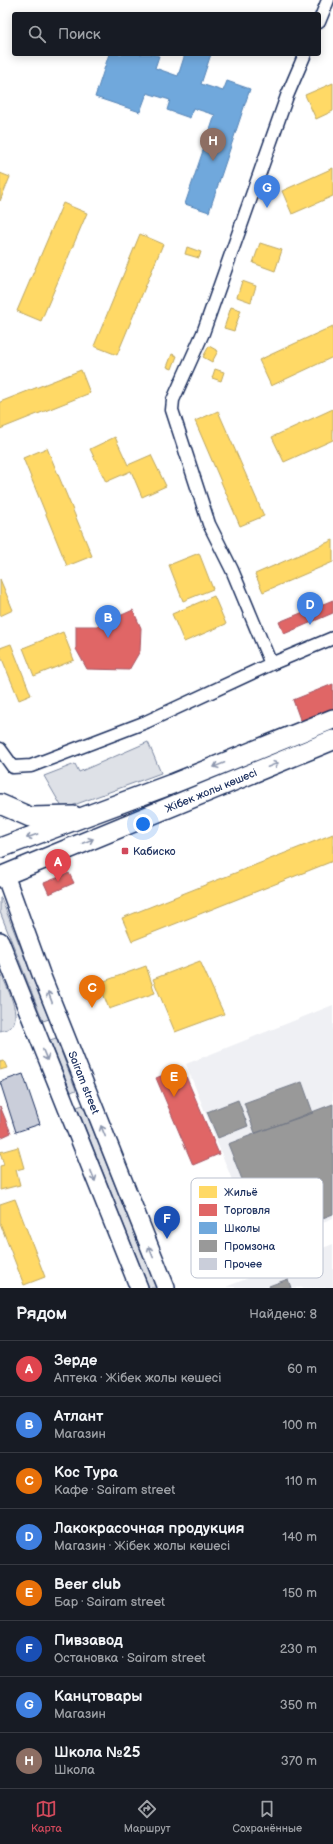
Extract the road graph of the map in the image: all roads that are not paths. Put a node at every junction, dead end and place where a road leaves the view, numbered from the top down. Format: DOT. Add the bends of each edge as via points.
graph roads {
  1 [pos="328,0"];
  2 [pos="321,17"];
  3 [pos="304,56"];
  4 [pos="333,638"];
  5 [pos="271,664"];
  6 [pos="333,719"];
  7 [pos="333,740"];
  8 [pos="0,749"];
  9 [pos="0,804"];
  10 [pos="87,816"];
  11 [pos="0,848"];
  12 [pos="2,872"];
  13 [pos="0,941"];
  14 [pos="61,1026"];
  15 [pos="37,1036"];
  16 [pos="139,1288"];
  17 [pos="166,1288"];
  1 -- 2 [label="street"];
  3 -- 5 [label="street" via="287,96 203,332 173,400 172,410 210,524"];
  4 -- 5 [label="street"];
  5 -- 8 [label="street" via="146,722 31,766 14,766"];
  6 -- 10 [label="main road, Жібек жолы көшесі, one-way"];
  12 -- 7 [label="main road, Жібек жолы көшесі, one-way"];
  9 -- 10 [label="main road" via="30,817"];
  10 -- 11 [label="main road, Жібек жолы көшесі, one-way"];
  14 -- 12 [label="main road, Sairam street, one-way"];
  13 -- 15 [label="main road"];
  14 -- 15 [label="main road"];
  17 -- 14 [label="main road, Sairam street, one-way"];
  15 -- 16 [label="main road, one-way"];
}
